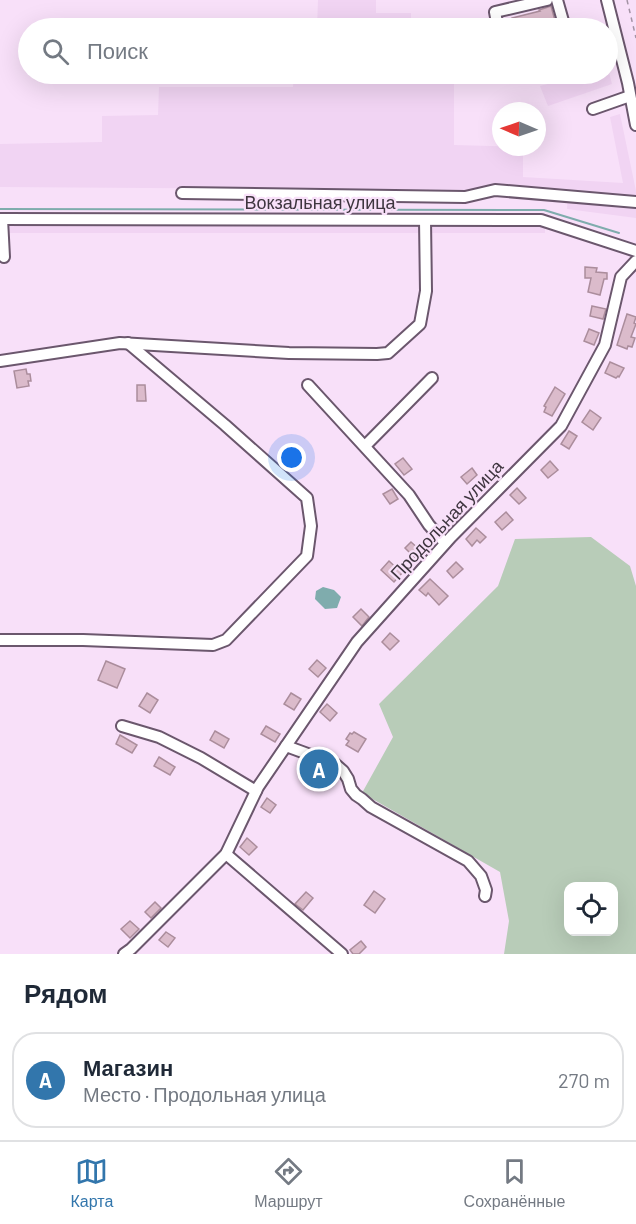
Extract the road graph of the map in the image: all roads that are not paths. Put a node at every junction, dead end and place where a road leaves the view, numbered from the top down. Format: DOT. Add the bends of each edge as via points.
graph roads {
  1 [pos="547,0"];
  2 [pos="557,0"];
  3 [pos="607,0"];
  4 [pos="496,18"];
  5 [pos="562,18"];
  6 [pos="609,18"];
  7 [pos="618,50"];
  8 [pos="632,82"];
  9 [pos="630,96"];
  10 [pos="593,109"];
  11 [pos="636,125"];
  12 [pos="182,193"];
  13 [pos="636,202"];
  14 [pos="1,219"];
  15 [pos="424,220"];
  16 [pos="636,251"];
  17 [pos="4,256"];
  18 [pos="636,261"];
  19 [pos="128,344"];
  20 [pos="0,361"];
  21 [pos="432,378"];
  22 [pos="308,386"];
  23 [pos="364,446"];
  24 [pos="445,543"];
  25 [pos="0,640"];
  26 [pos="122,726"];
  27 [pos="286,746"];
  28 [pos="256,790"];
  29 [pos="226,854"];
  30 [pos="485,896"];
  31 [pos="130,952"];
  32 [pos="342,954"];
  1 -- 4 [label="street" via="495,12"];
  2 -- 5 [label="street"];
  3 -- 6 [label="street"];
  7 -- 8 [label="street"];
  8 -- 9 [label="street"];
  9 -- 10 [label="street"];
  9 -- 11 [label="street"];
  12 -- 13 [label="street" via="465,196 495,190"];
  14 -- 15 [label="street, Вокзальная улица"];
  14 -- 17 [label="street"];
  15 -- 16 [label="street, Вокзальная улица" via="541,220"];
  15 -- 19 [label="street" via="426,291 420,324 388,353"];
  18 -- 24 [label="street, Продольная улица" via="621,277 605,345 561,426"];
  19 -- 20 [label="street"];
  19 -- 25 [label="street" via="307,498 311,526 307,556 226,640 213,645"];
  21 -- 23 [label="street"];
  22 -- 23 [label="street"];
  23 -- 24 [label="street" via="409,495"];
  24 -- 27 [label="street, Продольная улица" via="357,642"];
  26 -- 28 [label="street" via="159,737"];
  27 -- 28 [label="street, Продольная улица"];
  27 -- 30 [label="street" via="335,764 356,795 371,807 468,861 482,876"];
  28 -- 29 [label="street, Продольная улица"];
  29 -- 31 [label="street, Продольная улица"];
  29 -- 32 [label="street"];
}
